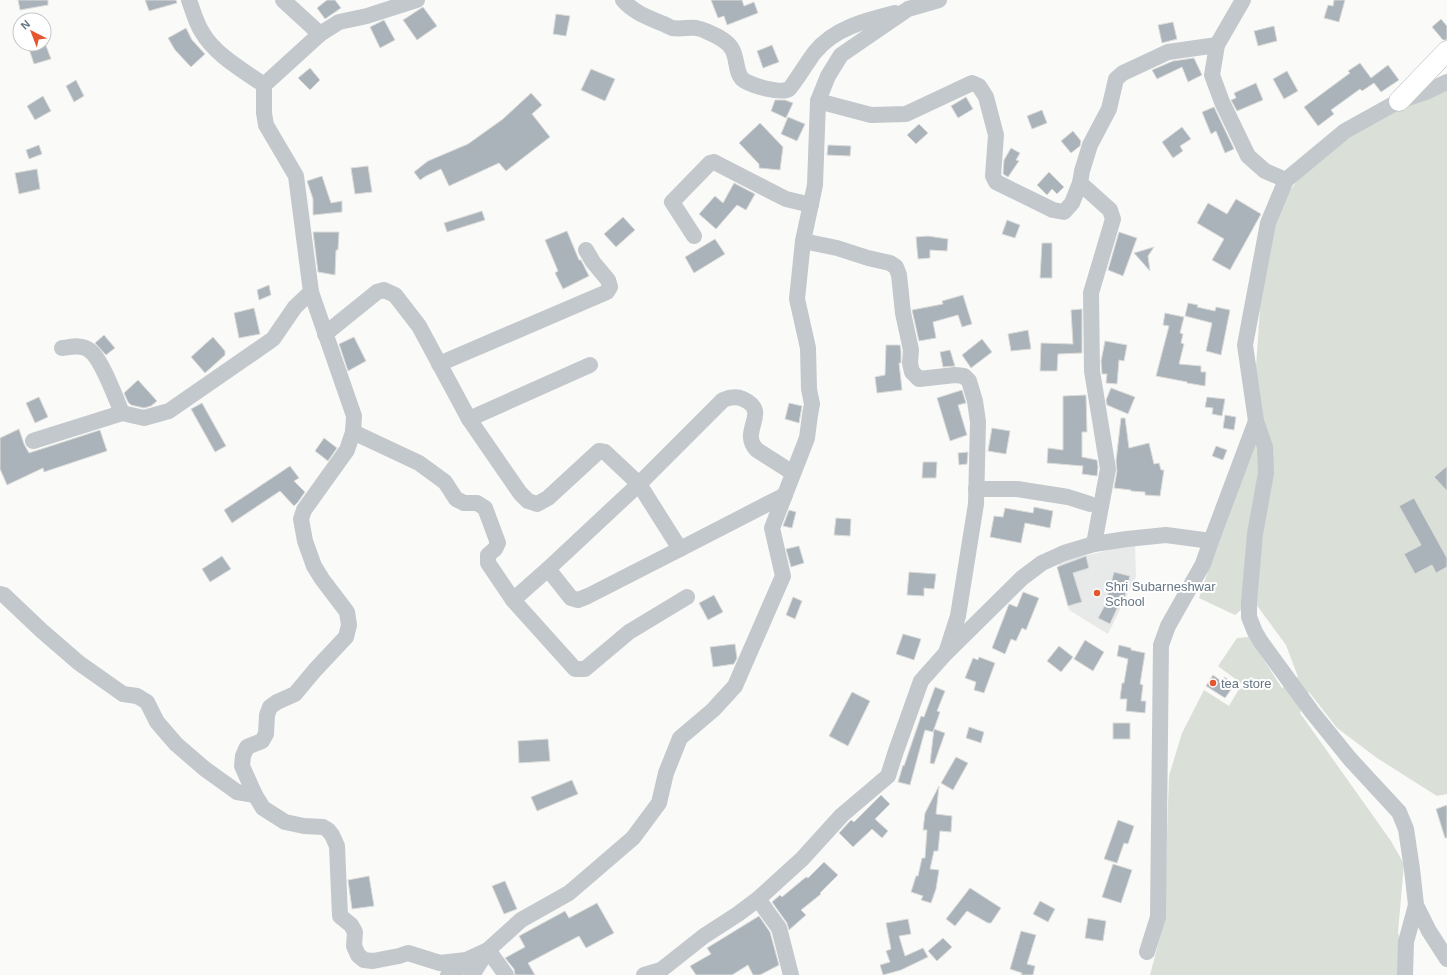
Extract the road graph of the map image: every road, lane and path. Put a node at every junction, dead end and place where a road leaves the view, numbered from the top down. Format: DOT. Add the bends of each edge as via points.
graph roads {
  1 [pos="189,0"];
  2 [pos="283,0"];
  3 [pos="417,0"];
  4 [pos="623,0"];
  5 [pos="938,0"];
  6 [pos="1243,0"];
  7 [pos="908,9"];
  8 [pos="320,34"];
  9 [pos="1217,45"];
  10 [pos="1447,51"];
  11 [pos="1447,82"];
  12 [pos="264,85"];
  13 [pos="818,101"];
  14 [pos="1399,101"];
  15 [pos="1286,180"];
  16 [pos="1080,183"];
  17 [pos="811,205"];
  18 [pos="694,236"];
  19 [pos="804,241"];
  20 [pos="586,250"];
  21 [pos="311,292"];
  22 [pos="325,334"];
  23 [pos="62,348"];
  24 [pos="439,364"];
  25 [pos="590,365"];
  26 [pos="122,413"];
  27 [pos="469,419"];
  28 [pos="1256,421"];
  29 [pos="353,432"];
  30 [pos="33,441"];
  31 [pos="793,473"];
  32 [pos="639,484"];
  33 [pos="976,489"];
  34 [pos="784,495"];
  35 [pos="1090,504"];
  36 [pos="1211,541"];
  37 [pos="1094,544"];
  38 [pos="680,549"];
  39 [pos="548,569"];
  40 [pos="0,594"];
  41 [pos="687,597"];
  42 [pos="513,600"];
  43 [pos="945,654"];
  44 [pos="255,795"];
  45 [pos="758,899"];
  46 [pos="1416,905"];
  47 [pos="488,950"];
  48 [pos="1147,952"];
  49 [pos="1447,959"];
  50 [pos="448,975"];
  51 [pos="472,975"];
  52 [pos="506,975"];
  53 [pos="644,975"];
  54 [pos="791,975"];
  55 [pos="1405,975"];
  1 -- 12 [label="street" via="202,32 210,44"];
  2 -- 8 [label="street"];
  3 -- 8 [label="street" via="338,22"];
  4 -- 7 [label="street" via="640,14 672,28 691,26 725,41 732,48 738,74 744,81 782,92 790,89 816,50 833,36 859,23"];
  5 -- 7 [label="street"];
  6 -- 9 [label="street"];
  7 -- 13 [label="street" via="841,55 828,76"];
  8 -- 12 [label="street"];
  9 -- 15 [label="street" via="1212,75 1248,156 1265,171"];
  9 -- 16 [label="street" via="1168,52 1123,73 1116,79 1110,108 1090,145"];
  10 -- 14 [label="main road"];
  11 -- 14 [label="street"];
  12 -- 21 [label="street" via="266,125 296,176"];
  13 -- 16 [label="street" via="871,115 906,114 972,82 979,86 986,97 996,136 993,176 996,182 1053,210 1064,212 1072,203"];
  13 -- 17 [label="street" via="815,185"];
  14 -- 15 [label="street" via="1345,131"];
  15 -- 28 [label="street" via="1268,223 1245,345"];
  16 -- 37 [label="street" via="1110,210 1113,218 1091,293 1092,371 1108,469"];
  17 -- 18 [label="street" via="786,200 714,162 710,163 672,202"];
  17 -- 19 [label="street"];
  19 -- 31 [label="street" via="797,299 808,348 812,404 807,438"];
  19 -- 33 [label="street" via="837,248 896,267 911,350 912,372 919,378 955,375 964,376 969,381 978,422"];
  20 -- 24 [label="street" via="608,280 610,287 606,292"];
  21 -- 22 [label="street"];
  21 -- 26 [label="street" via="295,307 273,339 169,411 144,418"];
  22 -- 24 [label="street" via="377,292 384,290 395,295 419,326"];
  22 -- 29 [label="street" via="354,416"];
  23 -- 26 [label="street" via="81,346 90,350 97,358"];
  24 -- 27 [label="street"];
  25 -- 27 [label="street"];
  26 -- 30 [label="street"];
  27 -- 32 [label="street" via="528,501 537,504 548,498 599,451 605,452"];
  28 -- 36 [label="street"];
  28 -- 46 [label="street" via="1265,446 1266,473 1255,534 1249,617 1261,642 1312,712 1350,759 1399,812 1406,829"];
  29 -- 42 [label="street" via="419,463 445,482 456,499 464,503 477,503 485,508 498,543 488,555 488,563"];
  29 -- 44 [label="street" via="347,450 304,510 301,519 305,541 314,566 347,612 346,637 295,694 270,707 266,734 262,741 248,747 243,756 242,766"];
  31 -- 32 [label="street" via="752,445 750,435 756,415 754,408 748,402 730,397 723,400"];
  31 -- 34 [label="street"];
  32 -- 38 [label="street"];
  32 -- 39 [label="street"];
  33 -- 35 [label="street" via="1017,489 1068,497"];
  33 -- 43 [label="street" via="976,504 958,616"];
  34 -- 38 [label="street"];
  34 -- 47 [label="street" via="772,528 783,576 735,686 713,710 680,738 666,773 659,803 633,838 569,893 521,920"];
  36 -- 37 [label="street" via="1166,535"];
  36 -- 48 [label="street" via="1203,564 1168,626 1161,645 1158,917"];
  37 -- 43 [label="street" via="1042,563 1022,578"];
  38 -- 39 [label="street" via="578,600 571,598"];
  39 -- 42 [label="street"];
  40 -- 44 [label="street" via="79,663 123,694 137,696 147,702 157,722 176,744 205,769 237,792"];
  41 -- 42 [label="street" via="629,632 585,670 575,669"];
  43 -- 45 [label="street" via="921,681 888,776 842,814 802,859"];
  44 -- 47 [label="street" via="263,808 285,822 323,827 332,835 337,846 340,916 355,932 354,946 364,960 373,961 408,953 440,962 453,962 466,960"];
  45 -- 53 [label="street" via="704,936 661,970"];
  45 -- 54 [label="street" via="779,928"];
  46 -- 49 [label="street"];
  46 -- 55 [label="street" via="1406,942"];
  47 -- 50 [label="street"];
  47 -- 51 [label="street"];
  47 -- 52 [label="street"];
}
